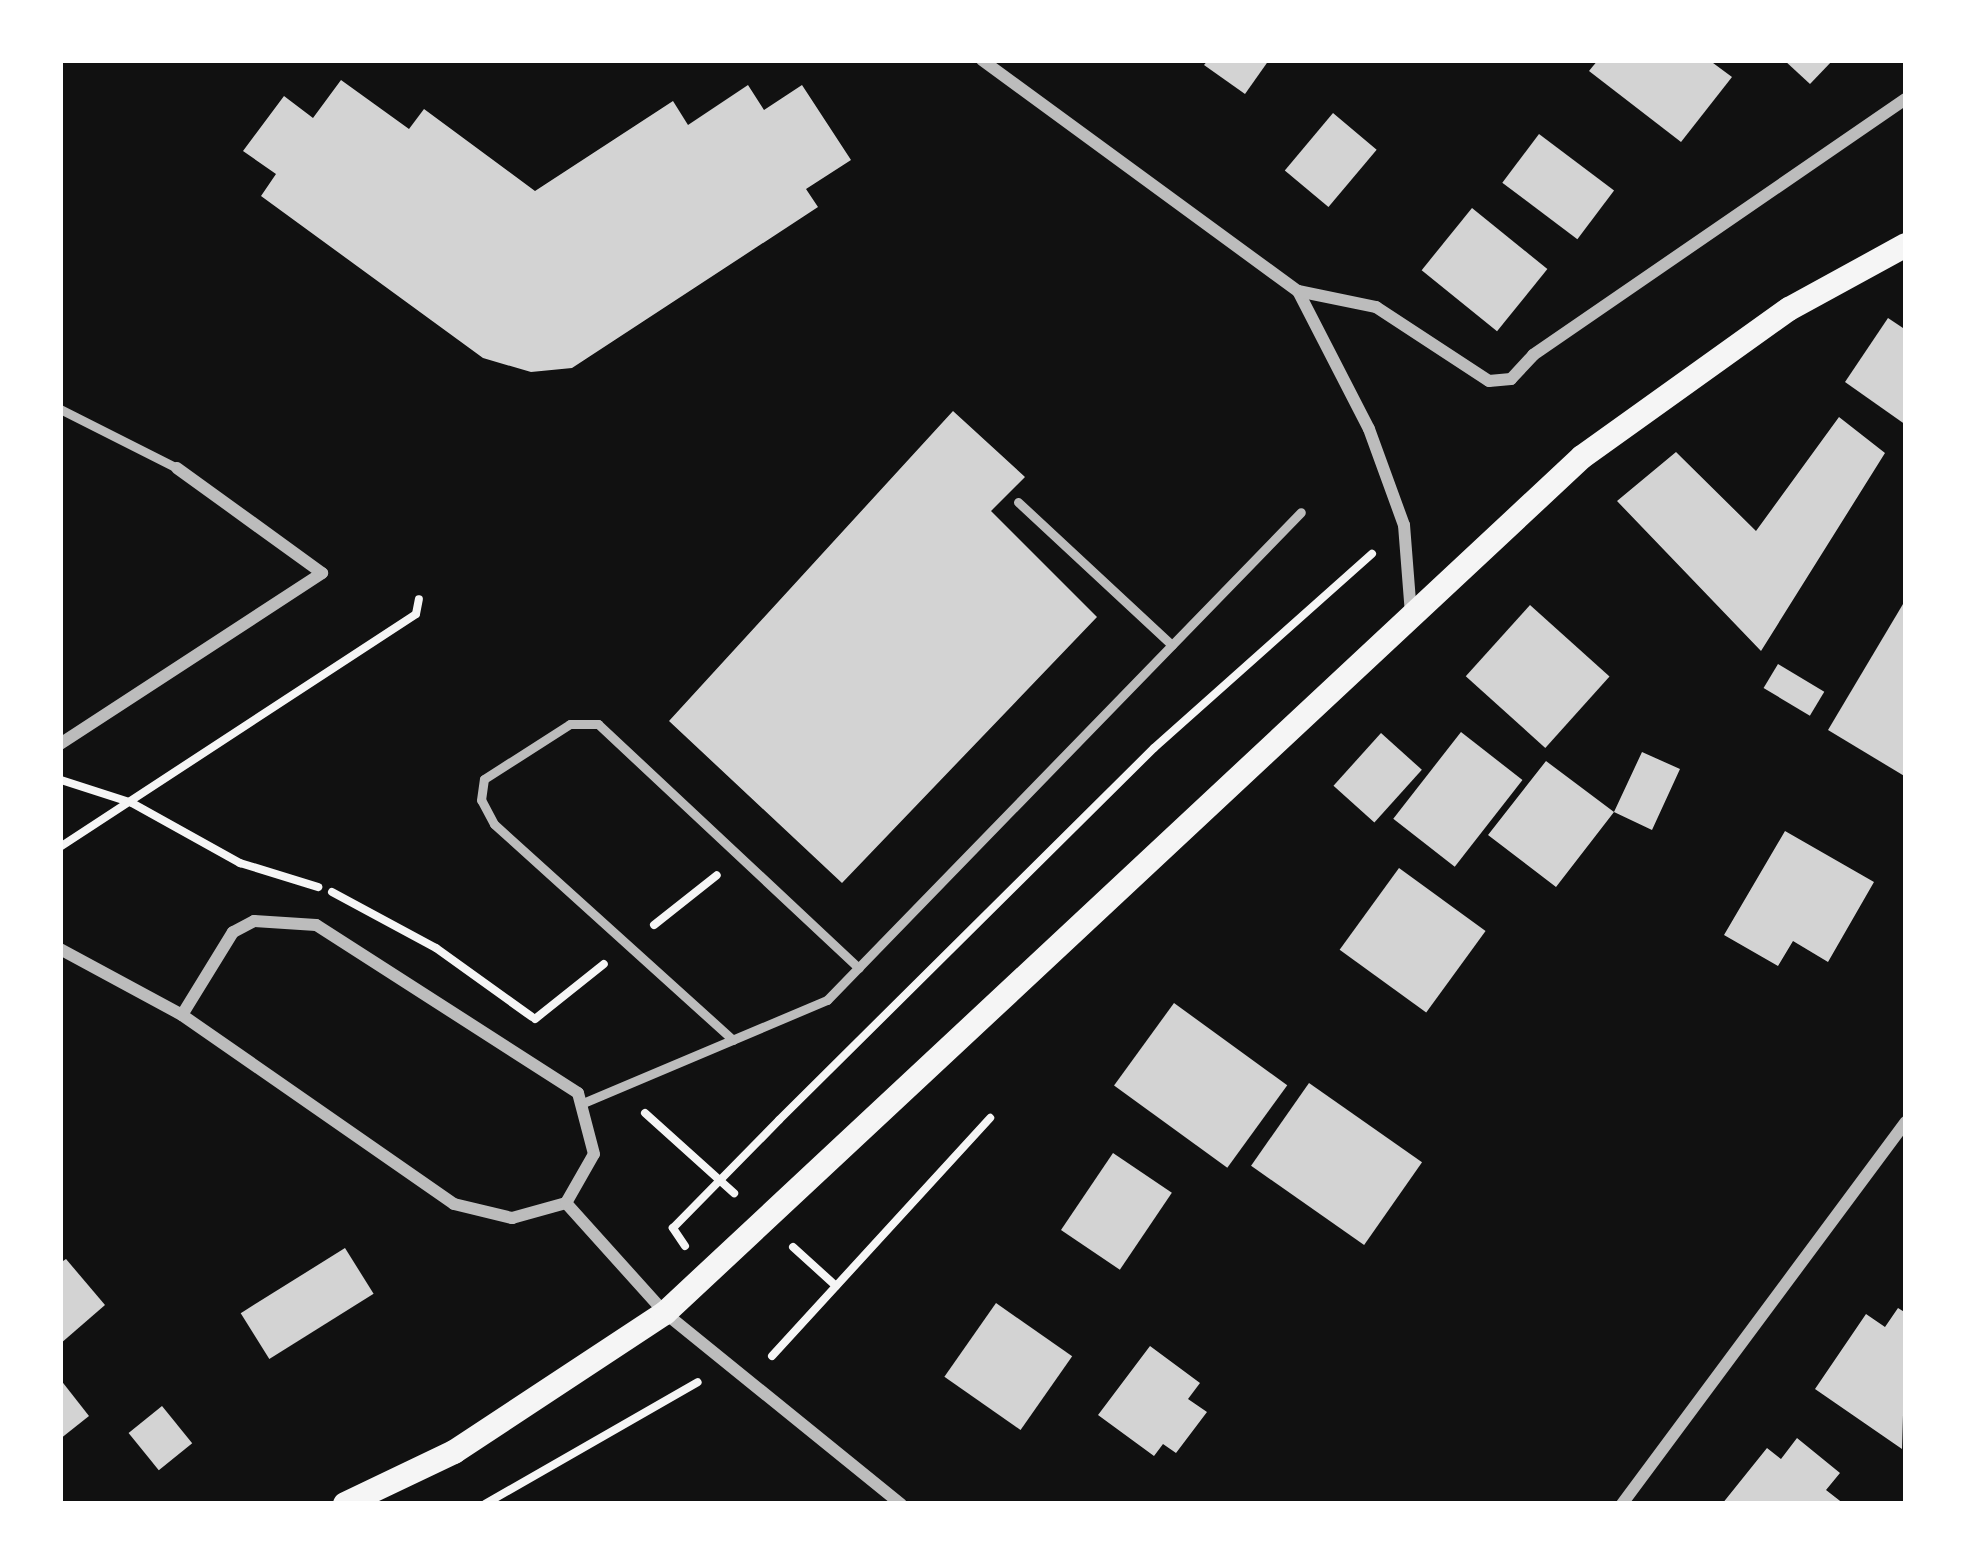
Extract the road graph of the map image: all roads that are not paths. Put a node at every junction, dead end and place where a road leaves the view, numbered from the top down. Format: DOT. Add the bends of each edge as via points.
graph roads {
  1 [pos="982,60"];
  2 [pos="1906,99"];
  3 [pos="1906,245"];
  4 [pos="1298,291"];
  5 [pos="60,409"];
  6 [pos="177,468"];
  7 [pos="1018,502"];
  8 [pos="1301,512"];
  9 [pos="1411,615"];
  10 [pos="1172,646"];
  11 [pos="60,744"];
  12 [pos="60,949"];
  13 [pos="859,968"];
  14 [pos="182,1015"];
  15 [pos="734,1040"];
  16 [pos="583,1102"];
  17 [pos="1906,1122"];
  18 [pos="566,1203"];
  19 [pos="665,1313"];
  20 [pos="345,1504"];
  21 [pos="901,1504"];
  22 [pos="1622,1504"];
  1 -- 4 [label="street"];
  2 -- 4 [label="street" via="1533,356 1511,380 1489,381 1376,307"];
  3 -- 9 [label="main road" via="1789,309 1582,457"];
  4 -- 9 [label="street" via="1369,429 1404,525"];
  5 -- 6 [label="lane"];
  6 -- 11 [label="street" via="322,573"];
  7 -- 10 [label="lane"];
  8 -- 10 [label="lane"];
  9 -- 19 [label="main road"];
  10 -- 13 [label="lane"];
  12 -- 14 [label="street"];
  13 -- 15 [label="lane" via="827,1000"];
  13 -- 15 [label="lane" via="598,724 570,724 484,778 481,800 494,824"];
  14 -- 16 [label="street" via="232,932 254,921 316,925"];
  14 -- 18 [label="street" via="454,1204 512,1218"];
  15 -- 16 [label="lane"];
  16 -- 18 [label="street" via="594,1154"];
  17 -- 22 [label="street"];
  18 -- 19 [label="street"];
  19 -- 20 [label="main road" via="454,1452"];
  19 -- 21 [label="street"];
}
